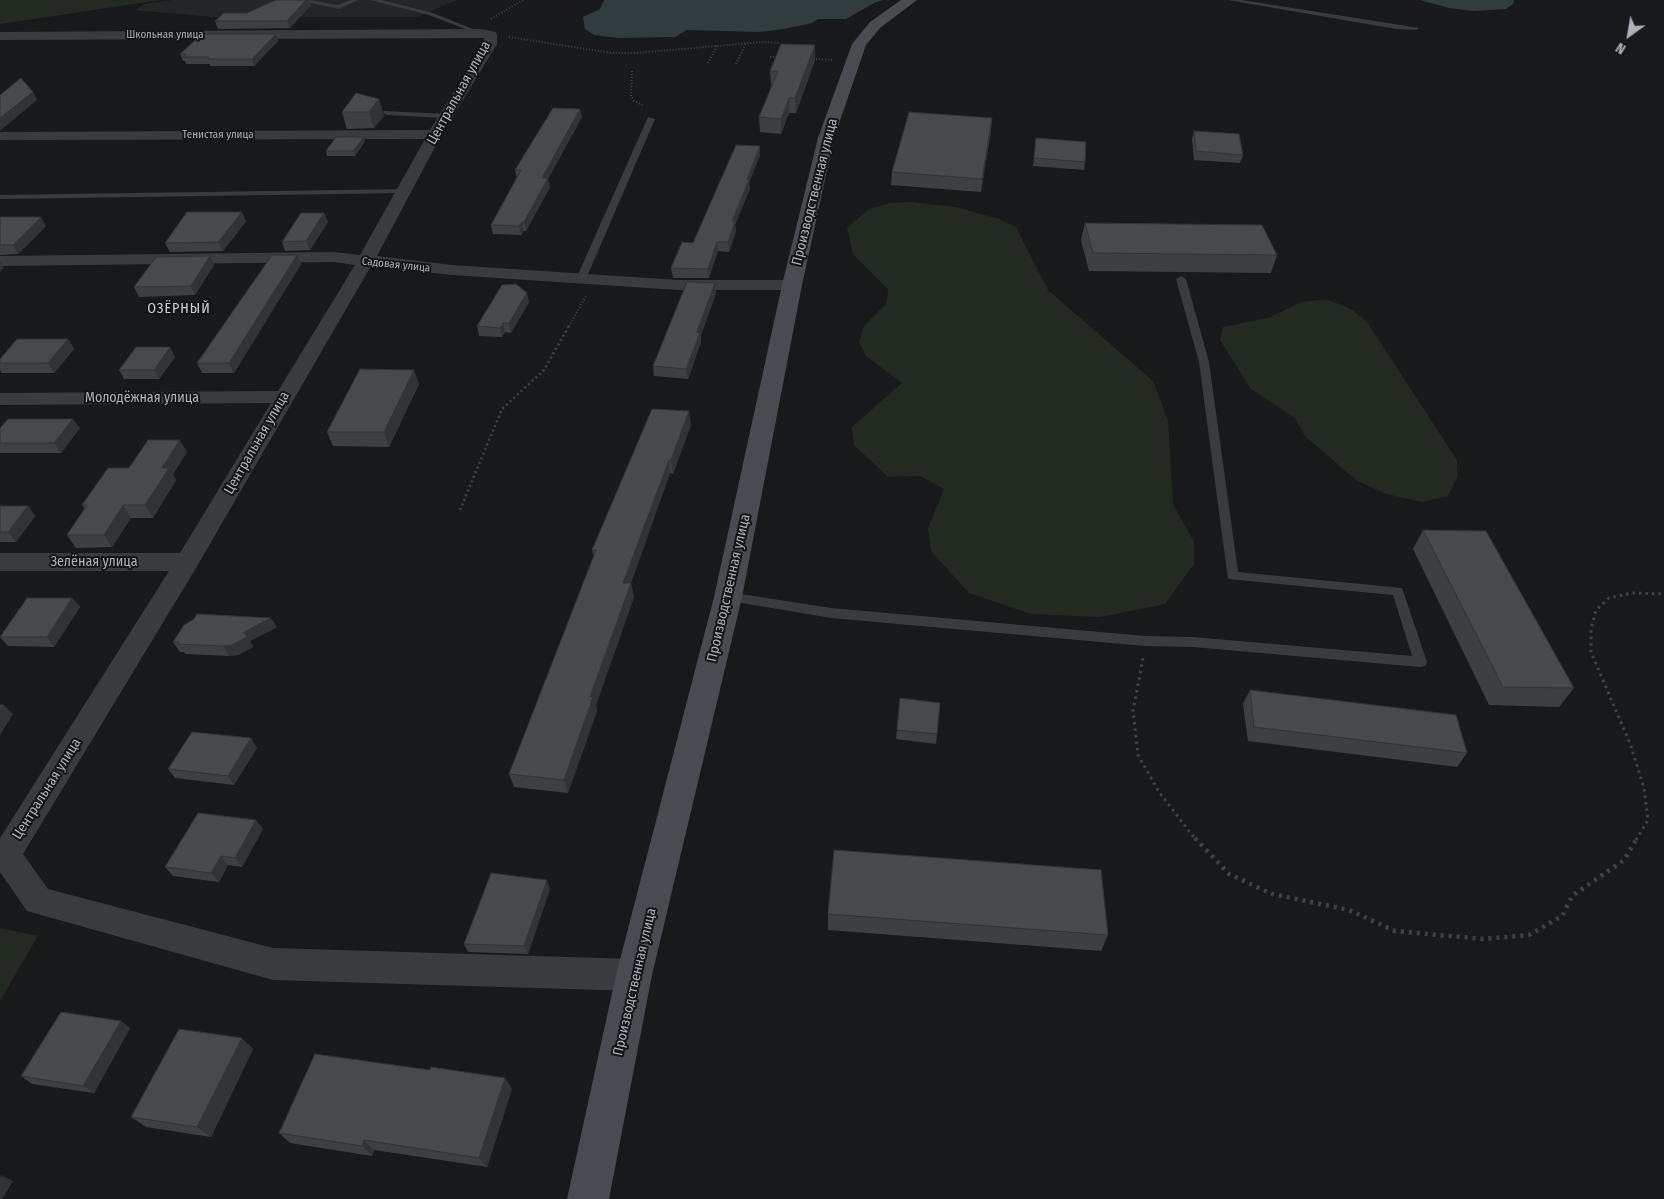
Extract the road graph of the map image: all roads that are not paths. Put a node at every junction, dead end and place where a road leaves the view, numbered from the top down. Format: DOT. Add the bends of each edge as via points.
graph roads {
  1 [pos="300,0"];
  2 [pos="355,0"];
  3 [pos="373,0"];
  4 [pos="910,0"];
  5 [pos="1231,0"];
  6 [pos="1416,28"];
  7 [pos="480,33"];
  8 [pos="0,36"];
  9 [pos="387,113"];
  10 [pos="651,119"];
  11 [pos="441,125"];
  12 [pos="0,136"];
  13 [pos="406,191"];
  14 [pos="0,197"];
  15 [pos="0,261"];
  16 [pos="365,262"];
  17 [pos="1181,279"];
  18 [pos="588,280"];
  19 [pos="792,285"];
  20 [pos="284,397"];
  21 [pos="0,399"];
  22 [pos="0,562"];
  23 [pos="188,562"];
  24 [pos="728,597"];
  25 [pos="3,854"];
  26 [pos="634,976"];
  27 [pos="588,1199"];
  1 -- 2 [label="lane" via="339,8"];
  3 -- 7 [label="lane" via="431,14"];
  4 -- 19 [label="street, Производственная улица" via="868,32 859,44 826,138"];
  5 -- 6 [label="lane"];
  7 -- 8 [label="street, Школьная улица"];
  7 -- 11 [label="street, Центральная улица" via="492,35 490,44"];
  9 -- 11 [label="lane"];
  10 -- 18 [label="lane"];
  11 -- 12 [label="street, Тенистая улица"];
  11 -- 13 [label="street, Центральная улица"];
  13 -- 14 [label="lane"];
  13 -- 16 [label="street, Центральная улица"];
  15 -- 16 [label="street, Садовая улица" via="334,257"];
  16 -- 18 [label="street, Садовая улица"];
  16 -- 20 [label="street, Центральная улица"];
  17 -- 24 [label="lane" via="1204,362 1232,576 1398,591 1420,662 830,614"];
  18 -- 19 [label="street, Садовая улица" via="678,285"];
  19 -- 24 [label="street, Производственная улица"];
  20 -- 21 [label="street, Молодёжная улица"];
  20 -- 23 [label="street, Центральная улица"];
  22 -- 23 [label="street, Зелёная улица"];
  23 -- 25 [label="street, Центральная улица"];
  24 -- 26 [label="street, Производственная улица"];
  25 -- 26 [label="street" via="38,901 273,964"];
  26 -- 27 [label="street, Производственная улица"];
}
